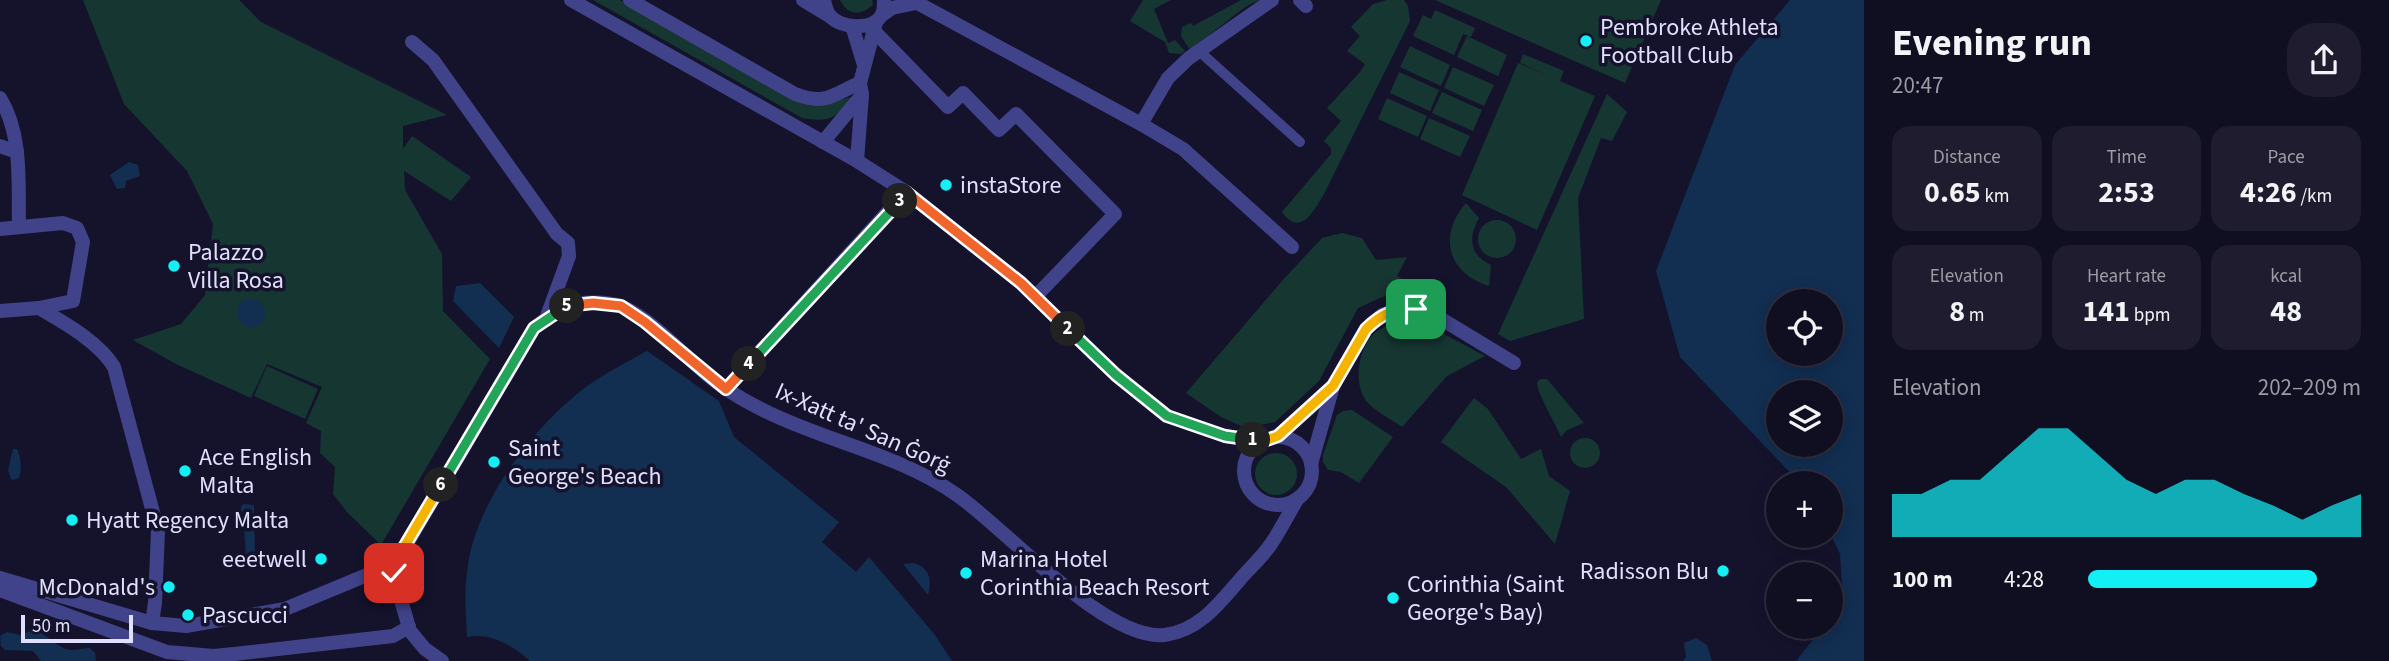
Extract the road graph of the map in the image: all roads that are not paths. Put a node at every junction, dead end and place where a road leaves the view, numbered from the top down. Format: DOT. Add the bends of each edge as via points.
graph roads {
  1 [pos="571,0"];
  2 [pos="630,0"];
  3 [pos="803,0"];
  4 [pos="824,0"];
  5 [pos="884,0"];
  6 [pos="1272,0"];
  7 [pos="914,1"];
  8 [pos="831,17"];
  9 [pos="878,23"];
  10 [pos="852,26"];
  11 [pos="412,41"];
  12 [pos="1199,51"];
  13 [pos="864,65"];
  14 [pos="861,89"];
  15 [pos="0,99"];
  16 [pos="1141,124"];
  17 [pos="823,142"];
  18 [pos="1300,142"];
  19 [pos="0,146"];
  20 [pos="17,152"];
  21 [pos="857,161"];
  22 [pos="906,192"];
  23 [pos="19,227"];
  24 [pos="0,229"];
  25 [pos="1292,247"];
  26 [pos="1035,297"];
  27 [pos="39,308"];
  28 [pos="0,311"];
  29 [pos="547,319"];
  30 [pos="1514,363"];
  31 [pos="1333,386"];
  32 [pos="726,389"];
  33 [pos="1278,436"];
  34 [pos="1261,442"];
  35 [pos="1311,464"];
  36 [pos="1298,498"];
  37 [pos="391,569"];
  38 [pos="0,579"];
  39 [pos="0,590"];
  40 [pos="152,624"];
  41 [pos="409,627"];
  42 [pos="442,661"];
  1 -- 17 [label="street"];
  2 -- 14 [label="street" via="795,94 811,100"];
  3 -- 8 [label="street"];
  4 -- 8 [label="street"];
  5 -- 9 [label="street"];
  6 -- 12 [label="street"];
  7 -- 9 [label="street" via="892,8"];
  7 -- 16 [label="street"];
  8 -- 10 [label="street"];
  9 -- 10 [label="street"];
  9 -- 13 [label="street"];
  9 -- 26 [label="street" via="948,107 962,93 999,130 1016,114 1115,214"];
  10 -- 13 [label="street"];
  11 -- 29 [label="street" via="433,60 557,234 568,243 569,256"];
  12 -- 16 [label="street" via="1168,78"];
  12 -- 18 [label="street"];
  13 -- 14 [label="street"];
  14 -- 17 [label="street"];
  14 -- 21 [label="street"];
  15 -- 20 [label="street"];
  16 -- 25 [label="street" via="1183,149"];
  17 -- 21 [label="street"];
  19 -- 20 [label="street"];
  20 -- 23 [label="street"];
  21 -- 22 [label="street"];
  22 -- 26 [label="street"];
  22 -- 32 [label="street"];
  23 -- 24 [label="street"];
  23 -- 27 [label="street" via="63,223 77,228 83,242 73,301"];
  26 -- 34 [label="street" via="1116,375 1167,416 1225,436"];
  27 -- 28 [label="street"];
  27 -- 40 [label="street" via="106,354 114,367 158,531"];
  29 -- 32 [label="street, Ix-Xatt ta' San Ġorġ" via="564,307 579,304 621,306"];
  29 -- 37 [label="street, Ix-Xatt ta' San Ġorġ" via="534,328"];
  30 -- 31 [label="street" via="1433,314 1404,308 1382,315 1366,329"];
  31 -- 33 [label="street"];
  31 -- 35 [label="street"];
  32 -- 36 [label="street, Ix-Xatt ta' San Ġorġ" via="763,410 884,457 955,493 1098,612 1135,630 1162,636 1180,632 1208,615 1269,547"];
  33 -- 34 [label="street"];
  33 -- 35 [label="street" via="1299,445"];
  34 -- 36 [label="street" via="1246,458 1249,488 1264,502 1275,505"];
  35 -- 36 [label="street" via="1309,483"];
  37 -- 40 [label="street" via="285,609 186,626"];
  37 -- 41 [label="street"];
  38 -- 40 [label="street"];
  39 -- 41 [label="street" via="167,652 234,654 393,636"];
  41 -- 42 [label="street" via="418,643"];
}
